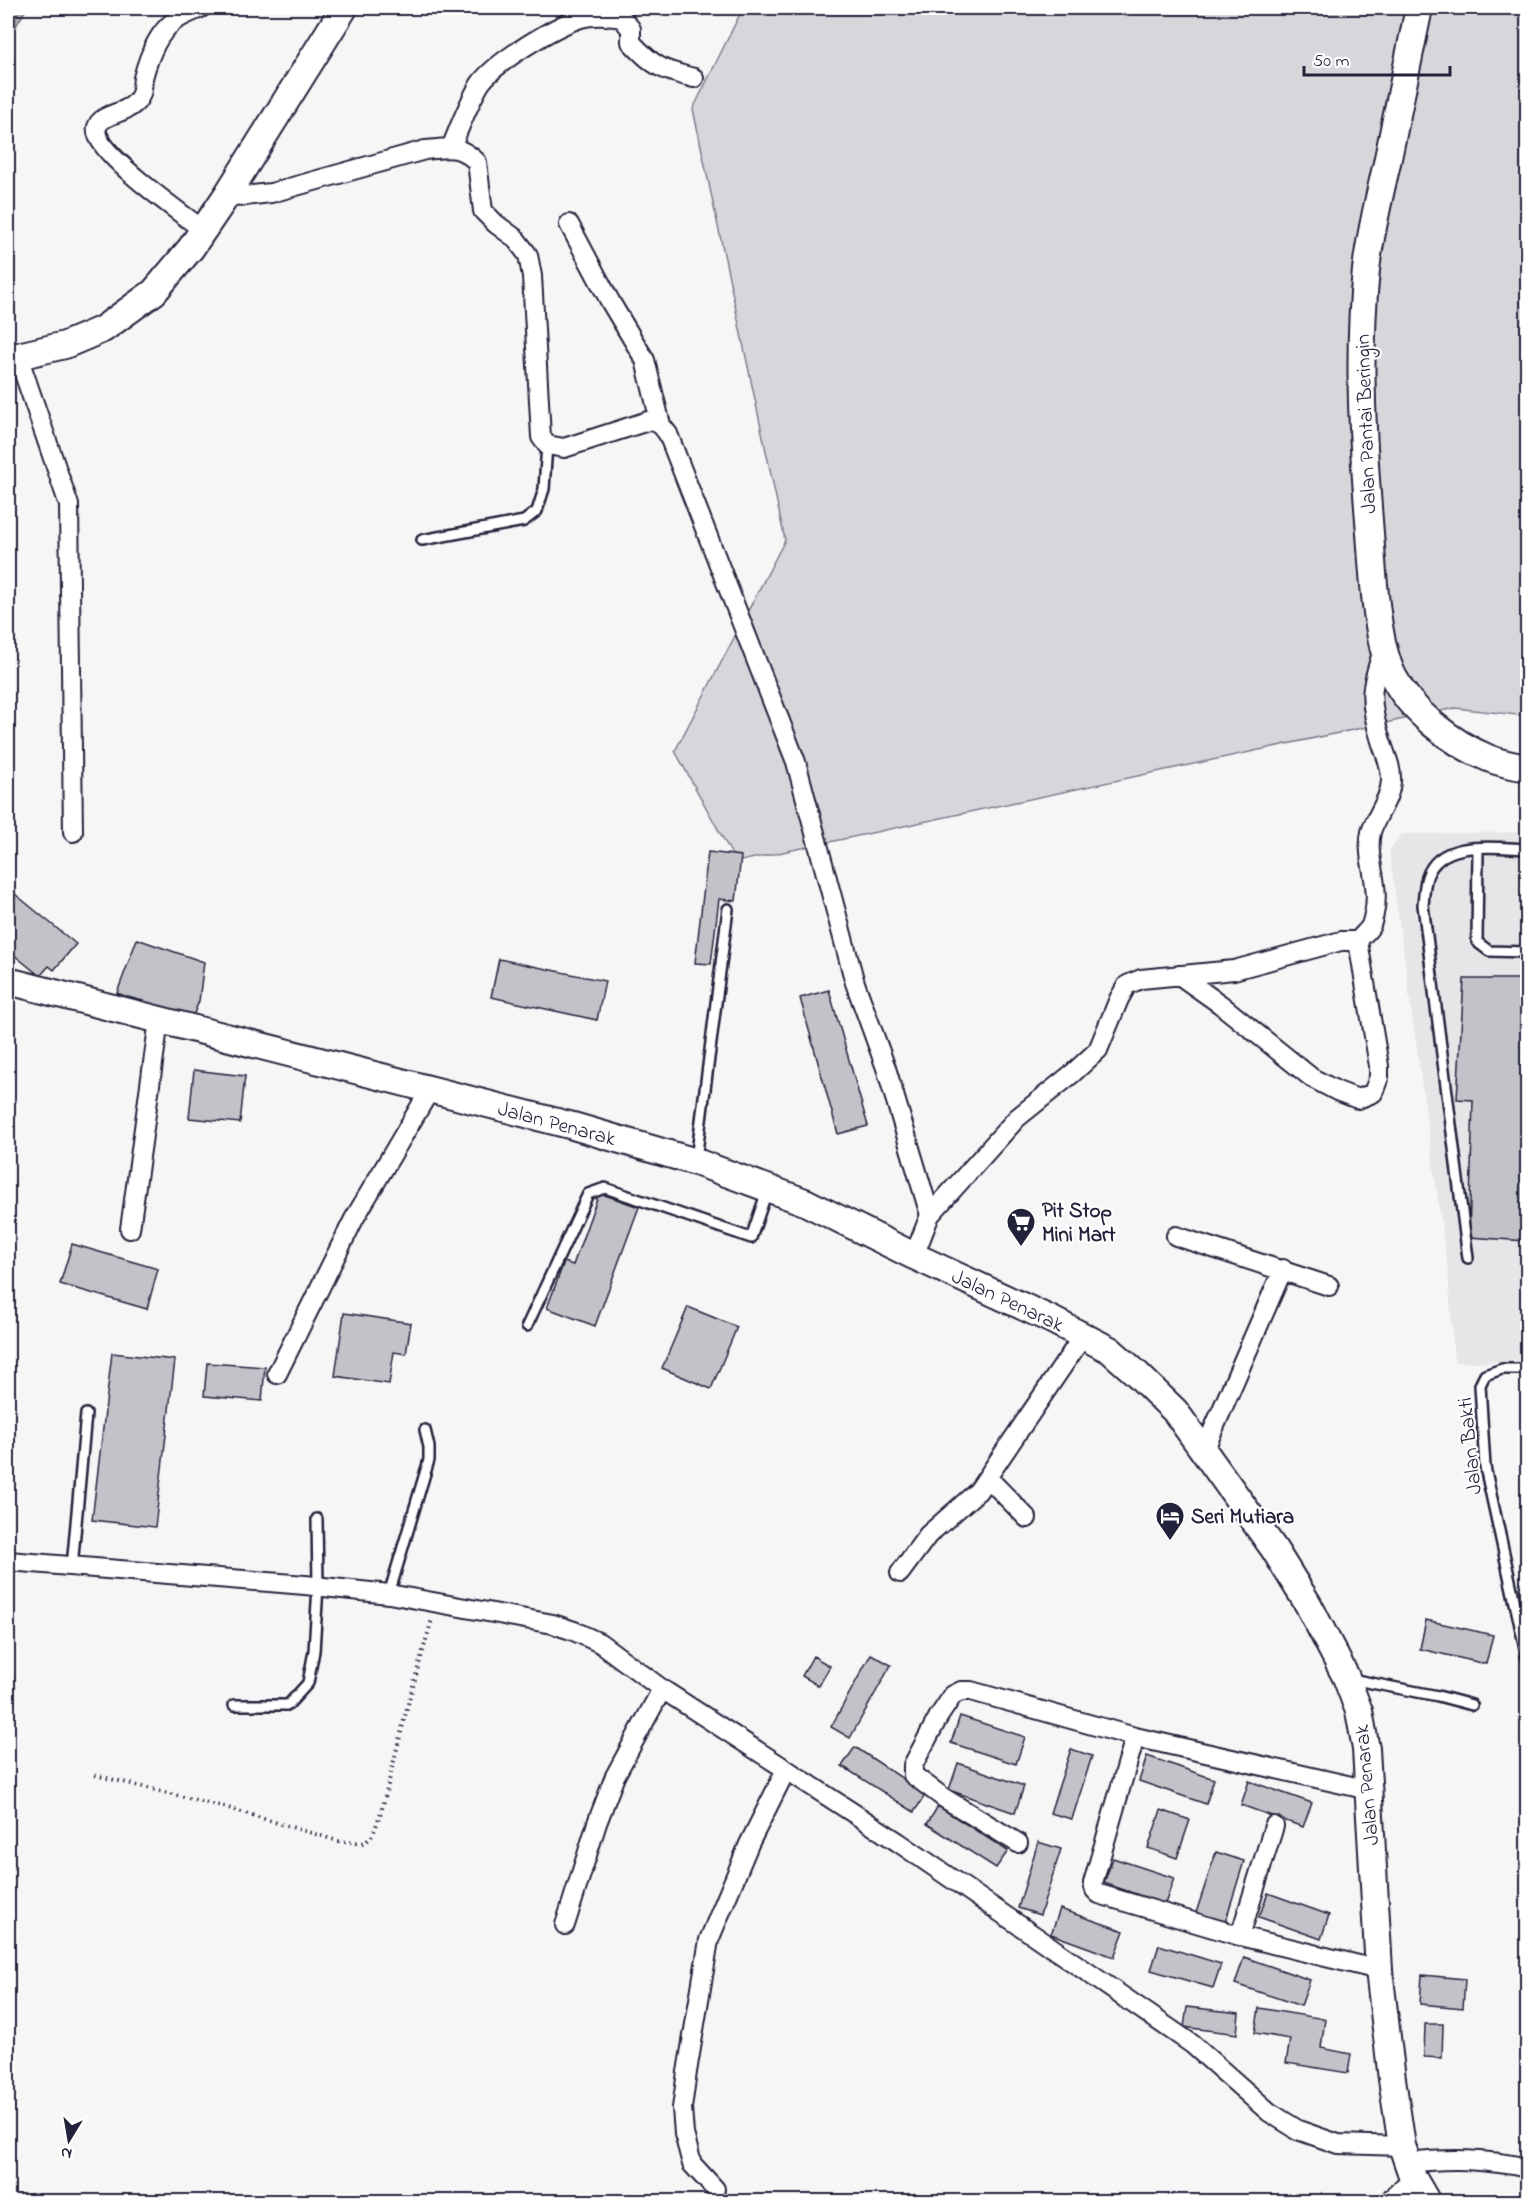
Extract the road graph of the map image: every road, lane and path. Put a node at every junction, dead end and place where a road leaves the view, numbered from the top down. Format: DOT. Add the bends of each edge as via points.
graph roads {
  1 [pos="201,8"];
  2 [pos="344,8"];
  3 [pos="1419,8"];
  4 [pos="579,13"];
  5 [pos="694,78"];
  6 [pos="451,148"];
  7 [pos="227,195"];
  8 [pos="569,224"];
  9 [pos="203,230"];
  10 [pos="13,357"];
  11 [pos="661,425"];
  12 [pos="548,445"];
  13 [pos="422,540"];
  14 [pos="1384,648"];
  15 [pos="1527,768"];
  16 [pos="73,832"];
  17 [pos="1478,848"];
  18 [pos="1527,849"];
  19 [pos="728,909"];
  20 [pos="1358,941"];
  21 [pos="1527,952"];
  22 [pos="1179,975"];
  23 [pos="8,981"];
  24 [pos="159,1020"];
  25 [pos="430,1090"];
  26 [pos="696,1162"];
  27 [pos="768,1188"];
  28 [pos="930,1215"];
  29 [pos="130,1229"];
  30 [pos="1176,1236"];
  31 [pos="914,1256"];
  32 [pos="1468,1258"];
  33 [pos="1283,1269"];
  34 [pos="1329,1286"];
  35 [pos="527,1326"];
  36 [pos="1083,1336"];
  37 [pos="1527,1369"];
  38 [pos="278,1374"];
  39 [pos="86,1414"];
  40 [pos="425,1430"];
  41 [pos="1204,1451"];
  42 [pos="988,1478"];
  43 [pos="317,1518"];
  44 [pos="1027,1518"];
  45 [pos="8,1561"];
  46 [pos="72,1567"];
  47 [pos="900,1573"];
  48 [pos="318,1586"];
  49 [pos="389,1594"];
  50 [pos="436,1604"];
  51 [pos="1527,1662"];
  52 [pos="1346,1677"];
  53 [pos="662,1689"];
  54 [pos="234,1705"];
  55 [pos="1472,1705"];
  56 [pos="1135,1737"];
  57 [pos="786,1770"];
  58 [pos="95,1775"];
  59 [pos="1369,1790"];
  60 [pos="1274,1826"];
  61 [pos="1018,1844"];
  62 [pos="565,1925"];
  63 [pos="1240,1936"];
  64 [pos="1379,1970"];
  65 [pos="1408,2162"];
  66 [pos="1527,2168"];
  67 [pos="715,2189"];
  68 [pos="1388,2202"];
  69 [pos="1427,2202"];
  1 -- 9 [label="street" via="171,23 154,45 141,96 130,109 102,119 97,127 98,136 122,167"];
  2 -- 7 [label="street"];
  3 -- 14 [label="street, Jalan Pantai Beringin" via="1376,213 1361,330 1362,438 1373,579"];
  4 -- 5 [label="street" via="622,18 632,29 631,42 645,58 665,71"];
  4 -- 6 [label="street" via="500,64 482,82"];
  6 -- 7 [label="street" via="425,150 272,193"];
  6 -- 12 [label="street" via="465,151 477,162 483,211 515,237 528,255 541,437"];
  7 -- 9 [label="street"];
  8 -- 11 [label="street" via="645,360"];
  9 -- 10 [label="street" via="154,291 103,329 65,345"];
  10 -- 16 [label="street" via="69,505"];
  11 -- 12 [label="street" via="651,420 564,448"];
  11 -- 28 [label="street" via="668,434 796,762 855,983 886,1068"];
  12 -- 13 [label="lane" via="544,489 537,511 524,521"];
  14 -- 15 [label="street, Jalan Pantai Beringin" via="1394,676 1410,701 1430,720 1461,745 1489,759"];
  14 -- 20 [label="street" via="1370,695 1391,782 1372,830 1369,849 1376,903 1371,927"];
  17 -- 18 [label="lane"];
  17 -- 21 [label="lane" via="1477,942 1489,951"];
  17 -- 32 [label="lane" via="1451,852 1437,862 1427,876 1423,905"];
  19 -- 26 [label="lane"];
  20 -- 22 [label="street" via="1341,941 1234,970"];
  20 -- 22 [label="street" via="1379,1066 1373,1093 1358,1099 1312,1078"];
  22 -- 28 [label="street" via="1141,979 1127,985 1098,1050 1017,1118"];
  23 -- 24 [label="street, Jalan Penarak"];
  24 -- 25 [label="street, Jalan Penarak"];
  24 -- 29 [label="street"];
  25 -- 26 [label="street, Jalan Penarak"];
  25 -- 38 [label="street" via="354,1219"];
  26 -- 27 [label="street, Jalan Penarak"];
  27 -- 31 [label="street, Jalan Penarak"];
  27 -- 35 [label="lane" via="751,1238 605,1188 588,1194"];
  28 -- 31 [label="street"];
  30 -- 33 [label="street"];
  31 -- 36 [label="street, Jalan Penarak"];
  33 -- 34 [label="street"];
  33 -- 41 [label="street"];
  36 -- 41 [label="street, Jalan Penarak" via="1110,1350 1136,1373 1175,1411"];
  36 -- 42 [label="street"];
  37 -- 51 [label="lane, Jalan Bakti" via="1502,1369 1485,1375 1480,1391 1485,1467"];
  39 -- 46 [label="lane"];
  40 -- 49 [label="lane" via="429,1460"];
  41 -- 52 [label="street, Jalan Penarak" via="1274,1549"];
  42 -- 44 [label="street"];
  42 -- 47 [label="street" via="928,1535"];
  43 -- 48 [label="lane"];
  45 -- 46 [label="street"];
  46 -- 48 [label="street"];
  48 -- 49 [label="street"];
  48 -- 54 [label="lane" via="308,1683 288,1706"];
  49 -- 50 [label="street"];
  50 -- 53 [label="street" via="574,1631 600,1643"];
  50 -- 58 [label="path" via="382,1809 373,1835 365,1843 339,1841"];
  52 -- 55 [label="lane"];
  52 -- 59 [label="street, Jalan Penarak" via="1359,1711"];
  53 -- 57 [label="street"];
  53 -- 62 [label="street" via="615,1776"];
  56 -- 59 [label="street"];
  56 -- 61 [label="street" via="971,1691 953,1695 913,1765 913,1775"];
  56 -- 63 [label="street" via="1093,1883 1095,1890"];
  57 -- 65 [label="street" via="1182,2037 1269,2112 1298,2130"];
  57 -- 67 [label="street" via="749,1844 709,1940 682,2108 692,2164"];
  59 -- 64 [label="street, Jalan Penarak"];
  60 -- 63 [label="street"];
  63 -- 64 [label="street"];
  64 -- 65 [label="street, Jalan Penarak"];
  65 -- 66 [label="street" via="1453,2159"];
  65 -- 68 [label="street"];
  65 -- 69 [label="street, Jalan Penarak"];
}
